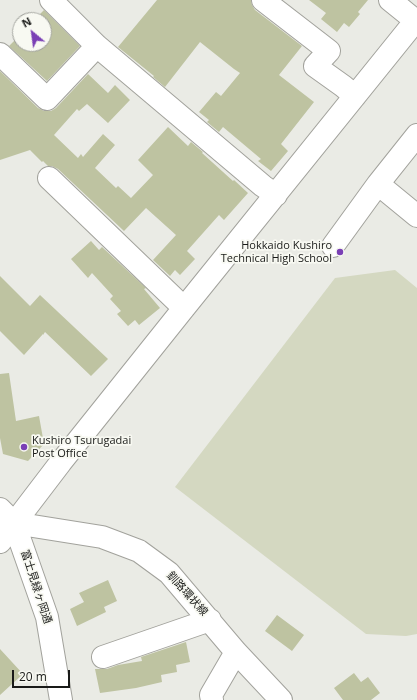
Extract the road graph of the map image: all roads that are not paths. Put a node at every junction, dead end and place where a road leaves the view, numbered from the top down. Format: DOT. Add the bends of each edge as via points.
graph roads {
  1 [pos="51,0"];
  2 [pos="263,0"];
  3 [pos="390,0"];
  4 [pos="416,20"];
  5 [pos="97,46"];
  6 [pos="0,54"];
  7 [pos="355,96"];
  8 [pos="417,135"];
  9 [pos="49,178"];
  10 [pos="378,184"];
  11 [pos="276,195"];
  12 [pos="417,216"];
  13 [pos="333,246"];
  14 [pos="184,308"];
  15 [pos="7,516"];
  16 [pos="0,542"];
  17 [pos="210,620"];
  18 [pos="236,652"];
  19 [pos="103,657"];
  20 [pos="61,700"];
  21 [pos="212,700"];
  22 [pos="281,700"];
  1 -- 5 [label="street"];
  2 -- 7 [label="street" via="329,51 315,66"];
  3 -- 4 [label="street"];
  4 -- 7 [label="street"];
  5 -- 6 [label="street" via="47,99"];
  5 -- 11 [label="street"];
  7 -- 11 [label="street"];
  8 -- 10 [label="street"];
  9 -- 14 [label="street"];
  10 -- 12 [label="street"];
  10 -- 13 [label="street"];
  11 -- 14 [label="street"];
  14 -- 15 [label="street" via="61,462"];
  15 -- 16 [label="street"];
  15 -- 17 [label="street, 釧路環状線" via="102,537 139,550 170,573"];
  15 -- 20 [label="street, 富士見緑ヶ岡通" via="47,617"];
  17 -- 18 [label="street, 釧路環状線"];
  17 -- 19 [label="street"];
  18 -- 21 [label="street" via="211,695"];
  18 -- 22 [label="street, 釧路環状線"];
}
